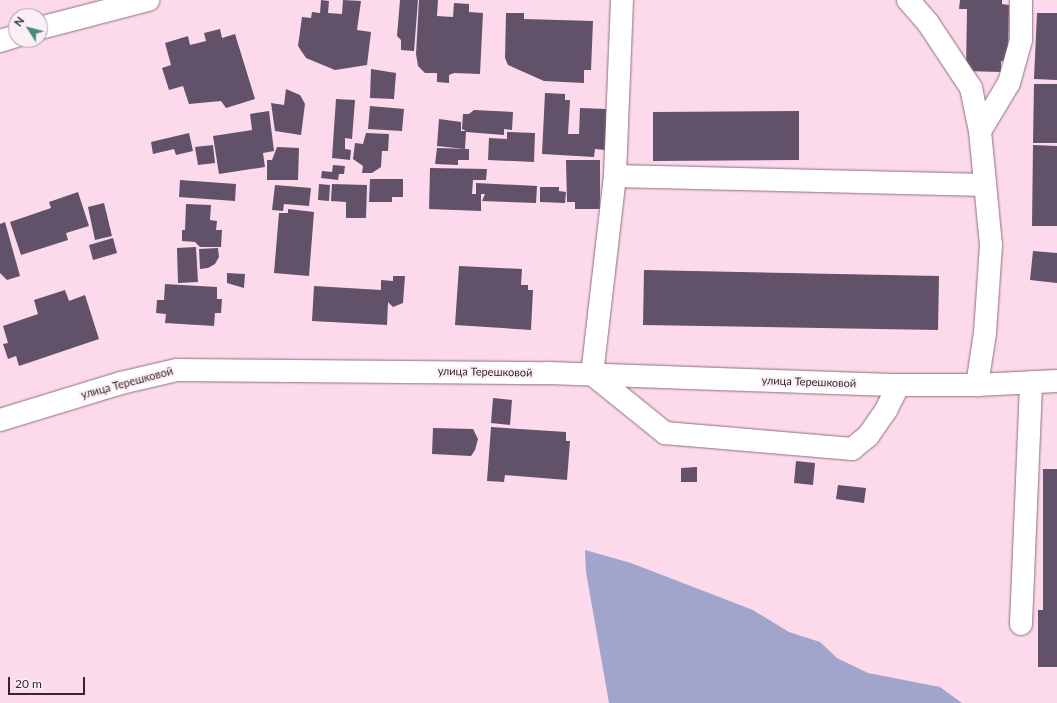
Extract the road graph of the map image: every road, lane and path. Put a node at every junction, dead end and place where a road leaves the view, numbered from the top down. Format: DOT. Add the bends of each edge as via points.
graph roads {
  1 [pos="148,0"];
  2 [pos="622,0"];
  3 [pos="908,0"];
  4 [pos="1021,0"];
  5 [pos="48,26"];
  6 [pos="980,131"];
  7 [pos="615,176"];
  8 [pos="985,185"];
  9 [pos="592,374"];
  10 [pos="1057,381"];
  11 [pos="1031,382"];
  12 [pos="899,385"];
  13 [pos="977,385"];
  14 [pos="0,420"];
  15 [pos="1021,624"];
  1 -- 5 [label="street"];
  2 -- 7 [label="street"];
  3 -- 6 [label="street" via="928,23 970,88"];
  4 -- 6 [label="street" via="1021,40 1010,83"];
  6 -- 8 [label="street"];
  7 -- 8 [label="street"];
  7 -- 9 [label="street"];
  8 -- 13 [label="street" via="991,245"];
  9 -- 12 [label="street, улица Терешковой"];
  9 -- 12 [label="street" via="665,433 852,449 868,436"];
  9 -- 14 [label="street, улица Терешковой" via="282,369 177,370 121,383"];
  10 -- 11 [label="street, улица Терешковой"];
  11 -- 13 [label="street, улица Терешковой"];
  11 -- 15 [label="street"];
  12 -- 13 [label="street, улица Терешковой"];
}
